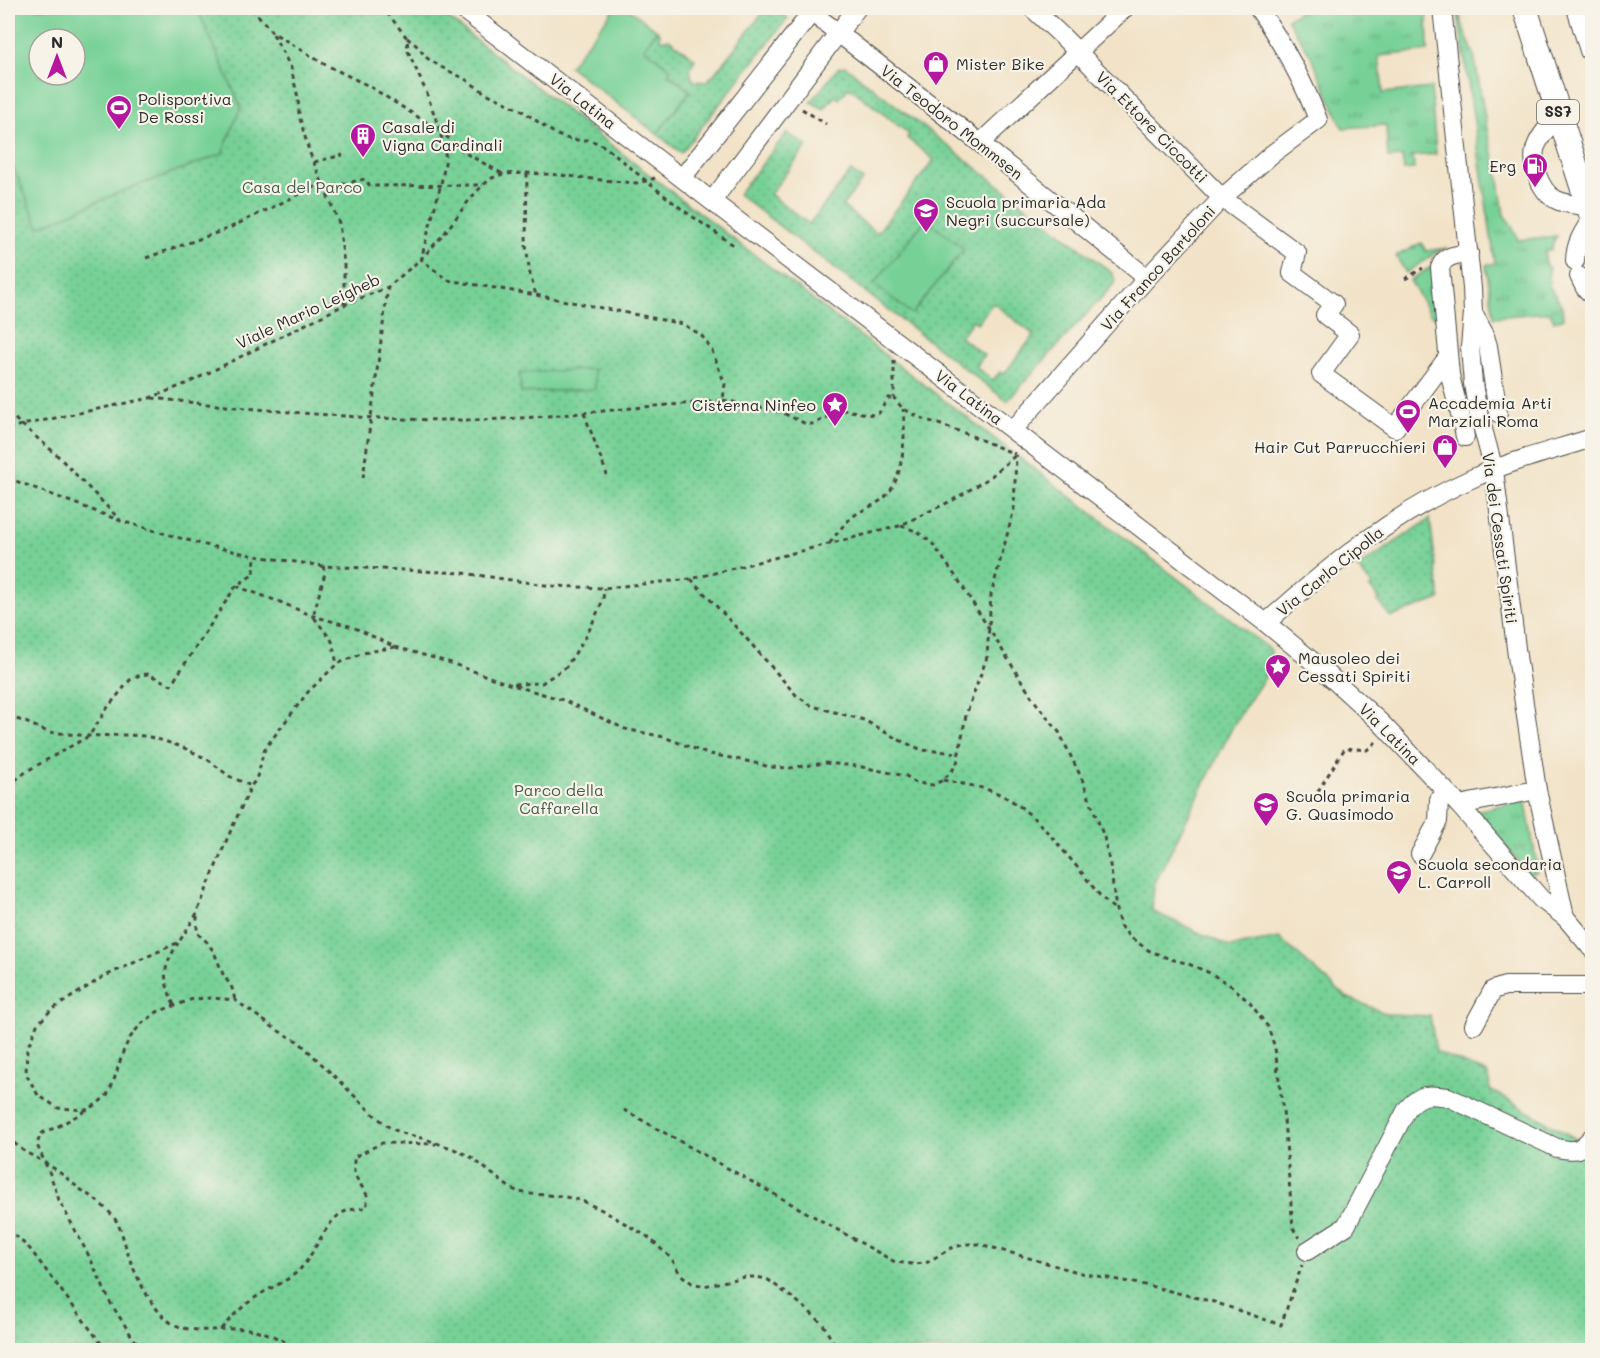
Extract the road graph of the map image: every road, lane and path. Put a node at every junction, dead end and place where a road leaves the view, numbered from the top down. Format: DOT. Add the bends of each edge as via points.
graph roads {
  1 [pos="252,8"];
  2 [pos="381,8"];
  3 [pos="461,8"];
  4 [pos="857,8"];
  5 [pos="1032,8"];
  6 [pos="1125,8"];
  7 [pos="1258,8"];
  8 [pos="1442,8"];
  9 [pos="1525,8"];
  10 [pos="1579,8"];
  11 [pos="809,10"];
  12 [pos="272,32"];
  13 [pos="838,32"];
  14 [pos="407,38"];
  15 [pos="1593,50"];
  16 [pos="1077,52"];
  17 [pos="788,100"];
  18 [pos="1559,114"];
  19 [pos="826,124"];
  20 [pos="440,131"];
  21 [pos="980,143"];
  22 [pos="343,155"];
  23 [pos="314,162"];
  24 [pos="527,173"];
  25 [pos="503,174"];
  26 [pos="655,178"];
  27 [pos="682,178"];
  28 [pos="646,182"];
  29 [pos="323,183"];
  30 [pos="441,184"];
  31 [pos="483,185"];
  32 [pos="325,188"];
  33 [pos="1222,198"];
  34 [pos="712,201"];
  35 [pos="1591,214"];
  36 [pos="735,246"];
  37 [pos="1469,253"];
  38 [pos="147,258"];
  39 [pos="422,259"];
  40 [pos="1147,279"];
  41 [pos="388,287"];
  42 [pos="536,295"];
  43 [pos="1593,295"];
  44 [pos="344,305"];
  45 [pos="1473,313"];
  46 [pos="1448,357"];
  47 [pos="894,360"];
  48 [pos="150,398"];
  49 [pos="894,398"];
  50 [pos="723,400"];
  51 [pos="903,409"];
  52 [pos="8,413"];
  53 [pos="584,413"];
  54 [pos="1498,413"];
  55 [pos="371,417"];
  56 [pos="22,425"];
  57 [pos="8,428"];
  58 [pos="1013,430"];
  59 [pos="1465,437"];
  60 [pos="1593,438"];
  61 [pos="1016,455"];
  62 [pos="1494,470"];
  63 [pos="607,475"];
  64 [pos="8,478"];
  65 [pos="363,478"];
  66 [pos="121,521"];
  67 [pos="899,526"];
  68 [pos="829,544"];
  69 [pos="255,556"];
  70 [pos="323,566"];
  71 [pos="691,579"];
  72 [pos="236,586"];
  73 [pos="604,588"];
  74 [pos="313,616"];
  75 [pos="1266,623"];
  76 [pos="989,627"];
  77 [pos="395,647"];
  78 [pos="337,664"];
  79 [pos="509,684"];
  80 [pos="8,717"];
  81 [pos="89,736"];
  82 [pos="1379,738"];
  83 [pos="960,753"];
  84 [pos="943,780"];
  85 [pos="8,786"];
  86 [pos="251,786"];
  87 [pos="1537,790"];
  88 [pos="1313,799"];
  89 [pos="1454,800"];
  90 [pos="1420,854"];
  91 [pos="1116,910"];
  92 [pos="196,915"];
  93 [pos="1565,917"];
  94 [pos="179,942"];
  95 [pos="1593,949"];
  96 [pos="1593,986"];
  97 [pos="235,1000"];
  98 [pos="174,1005"];
  99 [pos="1474,1025"];
  100 [pos="86,1110"];
  101 [pos="624,1110"];
  102 [pos="8,1136"];
  103 [pos="1593,1137"];
  104 [pos="8,1144"];
  105 [pos="440,1144"];
  106 [pos="16,1146"];
  107 [pos="44,1162"];
  108 [pos="8,1229"];
  109 [pos="1307,1251"];
  110 [pos="220,1330"];
  111 [pos="106,1350"];
  112 [pos="144,1350"];
  113 [pos="298,1350"];
  114 [pos="838,1350"];
  1 -- 12 [label="path"];
  2 -- 14 [label="path"];
  3 -- 27 [label="street, Via Latina"];
  4 -- 13 [label="street"];
  5 -- 16 [label="street, Via Ettore Ciccotti"];
  6 -- 16 [label="street"];
  7 -- 33 [label="street, Via Franco Bartoloni" via="1288,54 1318,120"];
  8 -- 37 [label="street, Via dei Cessati Spiriti"];
  9 -- 18 [label="main road, SS7"];
  10 -- 15 [label="main road"];
  11 -- 13 [label="street, Via Teodoro Mommsen"];
  11 -- 27 [label="street"];
  12 -- 20 [label="path"];
  12 -- 23 [label="path" via="291,68 299,115"];
  13 -- 17 [label="street"];
  13 -- 21 [label="street, Via Teodoro Mommsen"];
  14 -- 20 [label="path" via="408,51"];
  14 -- 28 [label="path" via="427,58 521,110 557,135 599,143"];
  16 -- 21 [label="street"];
  16 -- 33 [label="street, Via Ettore Ciccotti"];
  17 -- 19 [label="path"];
  17 -- 34 [label="street"];
  18 -- 35 [label="main road, SS7"];
  18 -- 35 [label="street" via="1535,149 1540,181 1552,198"];
  20 -- 25 [label="path" via="467,154"];
  20 -- 30 [label="path" via="446,158"];
  21 -- 40 [label="street, Via Teodoro Mommsen"];
  22 -- 23 [label="path"];
  23 -- 29 [label="path"];
  24 -- 25 [label="path, Viale Mario Leigheb"];
  24 -- 28 [label="path, Viale Mario Leigheb"];
  24 -- 42 [label="path" via="526,245"];
  25 -- 31 [label="path, Viale Mario Leigheb"];
  26 -- 28 [label="path, Viale Mario Leigheb"];
  27 -- 34 [label="street, Via Latina"];
  28 -- 36 [label="path"];
  29 -- 32 [label="path"];
  29 -- 38 [label="path" via="227,229"];
  30 -- 31 [label="path"];
  30 -- 32 [label="path" via="370,186 365,179"];
  30 -- 39 [label="path"];
  31 -- 39 [label="path, Viale Mario Leigheb"];
  32 -- 44 [label="path" via="339,223"];
  33 -- 40 [label="street, Via Franco Bartoloni"];
  33 -- 46 [label="street, Via Ettore Ciccotti" via="1297,253 1292,273 1334,304 1325,315 1350,334 1321,374 1395,428"];
  34 -- 58 [label="street, Via Latina"];
  35 -- 43 [label="street" via="1575,253 1585,288"];
  37 -- 45 [label="street, Via dei Cessati Spiriti"];
  37 -- 46 [label="street" via="1441,262"];
  39 -- 41 [label="path, Viale Mario Leigheb"];
  39 -- 42 [label="path" via="447,280"];
  40 -- 58 [label="street, Via Franco Bartoloni"];
  41 -- 44 [label="path, Viale Mario Leigheb"];
  41 -- 55 [label="path"];
  42 -- 50 [label="path" via="683,324 702,336 712,351 725,384"];
  44 -- 48 [label="path, Viale Mario Leigheb"];
  45 -- 54 [label="street" via="1488,346"];
  45 -- 62 [label="street, Via dei Cessati Spiriti" via="1473,384"];
  46 -- 59 [label="street"];
  47 -- 49 [label="path"];
  48 -- 55 [label="path"];
  48 -- 56 [label="path, Viale Mario Leigheb"];
  49 -- 50 [label="path" via="888,398 879,413 873,415 845,410 814,424 781,412"];
  49 -- 51 [label="path"];
  50 -- 53 [label="path"];
  51 -- 61 [label="path"];
  51 -- 68 [label="path" via="905,424 897,479 886,496 856,514"];
  52 -- 56 [label="path"];
  53 -- 55 [label="path" via="489,420"];
  53 -- 63 [label="path"];
  55 -- 65 [label="path"];
  56 -- 57 [label="path, Viale Mario Leigheb"];
  56 -- 66 [label="path"];
  58 -- 75 [label="street, Via Latina"];
  60 -- 62 [label="street, Via Carlo Cipolla"];
  61 -- 67 [label="path" via="989,478 953,500"];
  61 -- 76 [label="path" via="1014,509 991,595"];
  62 -- 75 [label="street, Via Carlo Cipolla" via="1445,492 1378,531"];
  62 -- 87 [label="street, Via dei Cessati Spiriti"];
  64 -- 66 [label="path"];
  66 -- 69 [label="path"];
  67 -- 68 [label="path"];
  67 -- 76 [label="path" via="916,531 932,543"];
  68 -- 71 [label="path"];
  69 -- 70 [label="path"];
  69 -- 72 [label="path" via="254,574"];
  70 -- 73 [label="path" via="463,573 552,586"];
  70 -- 74 [label="path" via="325,573"];
  71 -- 73 [label="path"];
  71 -- 83 [label="path" via="796,695 812,706 864,720 922,750"];
  72 -- 74 [label="path"];
  72 -- 81 [label="path" via="171,685 148,674 130,680"];
  73 -- 79 [label="path" via="603,600 587,635 566,667 542,683"];
  74 -- 77 [label="path" via="353,627"];
  74 -- 78 [label="path" via="332,641"];
  75 -- 89 [label="street, Via Latina" via="1381,723"];
  76 -- 83 [label="path" via="987,657 966,715"];
  76 -- 91 [label="path" via="1059,732 1082,779 1104,837"];
  77 -- 78 [label="path" via="363,653"];
  77 -- 79 [label="path"];
  78 -- 86 [label="path" via="308,692 266,747 261,769"];
  79 -- 84 [label="path" via="564,700 625,729 664,737 705,753 770,767 825,763 906,776 916,783"];
  80 -- 81 [label="path" via="48,732"];
  81 -- 85 [label="path"];
  81 -- 86 [label="path" via="136,736 164,741 207,759"];
  82 -- 88 [label="path" via="1368,750 1345,748"];
  83 -- 84 [label="path"];
  84 -- 91 [label="path" via="997,793 1024,809"];
  86 -- 92 [label="path"];
  87 -- 89 [label="street"];
  87 -- 93 [label="street, Via dei Cessati Spiriti"];
  89 -- 90 [label="street" via="1439,800 1438,821"];
  89 -- 93 [label="street, Via Latina" via="1541,899"];
  91 -- 109 [label="path" via="1120,926 1130,937 1148,950 1210,973 1233,987 1268,1027 1275,1048 1284,1119 1293,1228"];
  92 -- 94 [label="path"];
  92 -- 97 [label="path" via="197,933 214,952"];
  93 -- 95 [label="street, Via dei Cessati Spiriti"];
  94 -- 98 [label="path" via="164,972"];
  94 -- 100 [label="path" via="103,978 51,1010 37,1025 27,1049 26,1074 38,1095 58,1108"];
  96 -- 99 [label="street" via="1505,986 1492,990"];
  97 -- 98 [label="path" via="193,999"];
  97 -- 105 [label="path" via="299,1042 390,1128"];
  98 -- 100 [label="path" via="157,1012 129,1038 107,1095"];
  100 -- 107 [label="path" via="40,1135 37,1145"];
  101 -- 109 [label="path" via="895,1262 926,1263 951,1248 980,1244 1081,1273 1214,1302 1281,1325"];
  102 -- 106 [label="path"];
  103 -- 109 [label="street" via="1582,1148 1557,1148 1448,1097 1429,1094 1416,1099 1407,1108 1346,1226"];
  104 -- 106 [label="path"];
  105 -- 110 [label="path" via="382,1143 354,1157 354,1174 367,1195 367,1207 343,1212 302,1267 238,1309"];
  105 -- 114 [label="path" via="471,1157 519,1192 580,1200 622,1221 648,1237 692,1283 704,1286 744,1277 766,1279 823,1324"];
  106 -- 107 [label="path"];
  107 -- 110 [label="path" via="115,1218 138,1277 160,1314 181,1327"];
  107 -- 112 [label="path" via="110,1302"];
  108 -- 111 [label="path" via="30,1249"];
  110 -- 113 [label="path" via="259,1331"];
}
